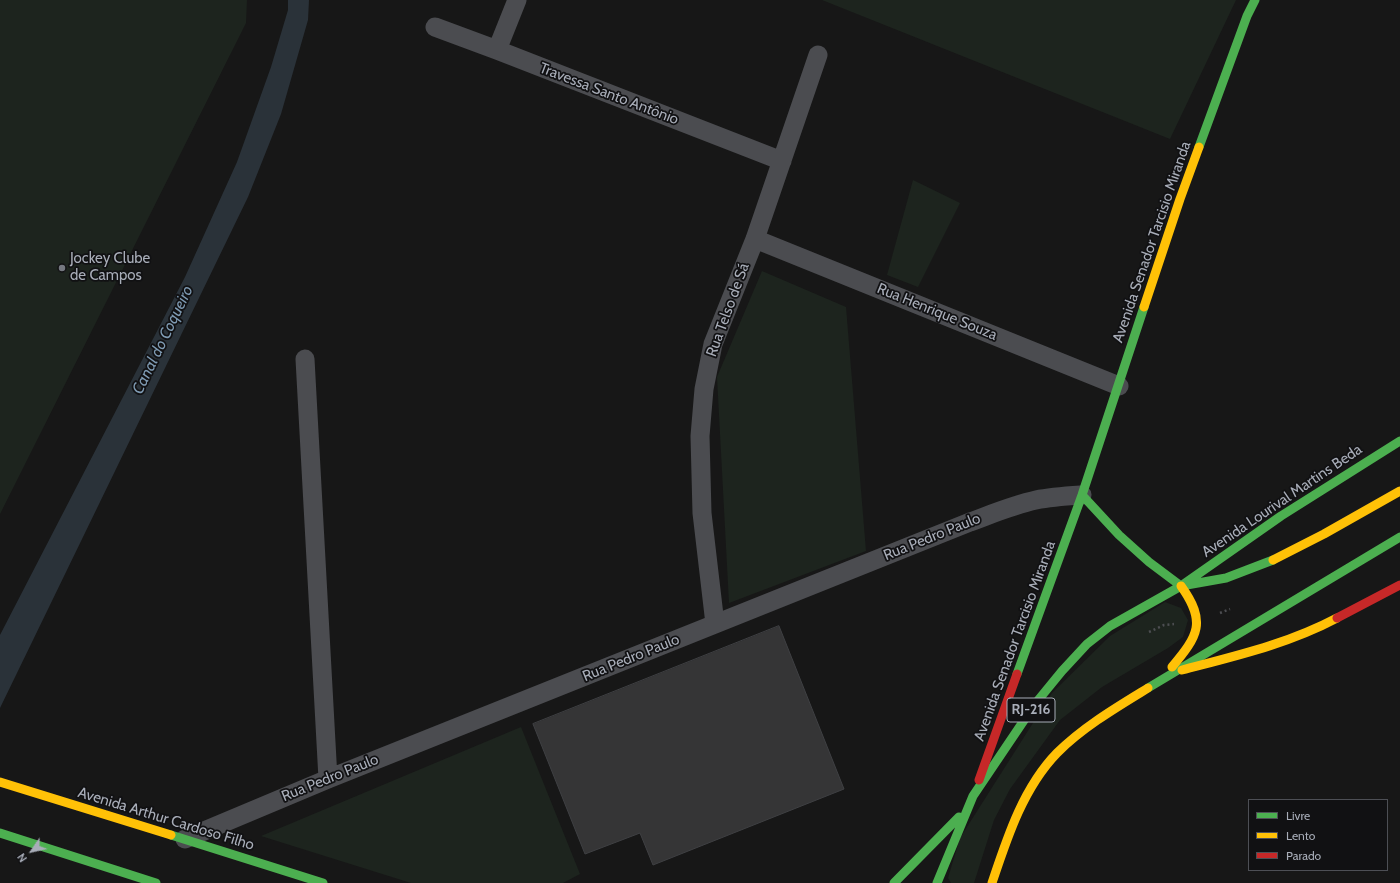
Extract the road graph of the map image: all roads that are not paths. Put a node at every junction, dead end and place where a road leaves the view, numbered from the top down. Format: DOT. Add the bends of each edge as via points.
graph roads {
  1 [pos="517,0"];
  2 [pos="1255,0"];
  3 [pos="436,27"];
  4 [pos="497,50"];
  5 [pos="818,55"];
  6 [pos="782,161"];
  7 [pos="755,238"];
  8 [pos="305,359"];
  9 [pos="1119,386"];
  10 [pos="1400,441"];
  11 [pos="1400,491"];
  12 [pos="1082,495"];
  13 [pos="1400,537"];
  14 [pos="1400,585"];
  15 [pos="1181,586"];
  16 [pos="715,624"];
  17 [pos="1167,675"];
  18 [pos="328,779"];
  19 [pos="0,782"];
  20 [pos="973,796"];
  21 [pos="967,809"];
  22 [pos="0,833"];
  23 [pos="185,838"];
  24 [pos="156,883"];
  25 [pos="323,883"];
  26 [pos="894,883"];
  27 [pos="937,883"];
  28 [pos="992,883"];
  1 -- 4 [label="street"];
  2 -- 9 [label="main road, Avenida Senador Tarcisio Miranda" via="1180,199"];
  3 -- 4 [label="street, Travessa Santo Antônio"];
  4 -- 6 [label="street, Travessa Santo Antônio"];
  5 -- 6 [label="street, Rua Telso de Sá"];
  6 -- 7 [label="street, Rua Telso de Sá"];
  7 -- 9 [label="street, Rua Henrique Souza"];
  7 -- 16 [label="street, Rua Telso de Sá" via="713,344 704,389 700,436 702,512"];
  8 -- 18 [label="street"];
  9 -- 12 [label="main road, Avenida Senador Tarcisio Miranda"];
  10 -- 15 [label="main road, Avenida Lourival Martins Beda" via="1281,516"];
  11 -- 15 [label="main road, RJ-216" via="1324,534 1254,568 1226,578"];
  12 -- 15 [label="main road" via="1119,535"];
  12 -- 16 [label="street, Rua Pedro Paulo" via="1037,500 1009,507"];
  12 -- 20 [label="main road, Avenida Senador Tarcisio Miranda"];
  13 -- 17 [label="main road"];
  14 -- 17 [label="main road" via="1317,629 1269,647"];
  15 -- 17 [label="main road" via="1188,594 1199,619 1197,629 1184,653"];
  15 -- 20 [label="main road, Avenida Senador Tarcisio Miranda / RJ-216" via="1116,622 1087,644 1035,704"];
  16 -- 18 [label="street, Rua Pedro Paulo"];
  17 -- 28 [label="main road" via="1109,712 1056,755 1037,780 1018,814"];
  18 -- 23 [label="street, Rua Pedro Paulo"];
  19 -- 23 [label="main road, Avenida Arthur Cardoso Filho"];
  20 -- 21 [label="main road, Avenida Senador Tarcisio Miranda / RJ-216"];
  21 -- 26 [label="main road"];
  21 -- 27 [label="main road, Avenida Senador Tarcisio Miranda / RJ-216"];
  22 -- 24 [label="main road"];
  23 -- 25 [label="main road, Avenida Arthur Cardoso Filho"];
}
